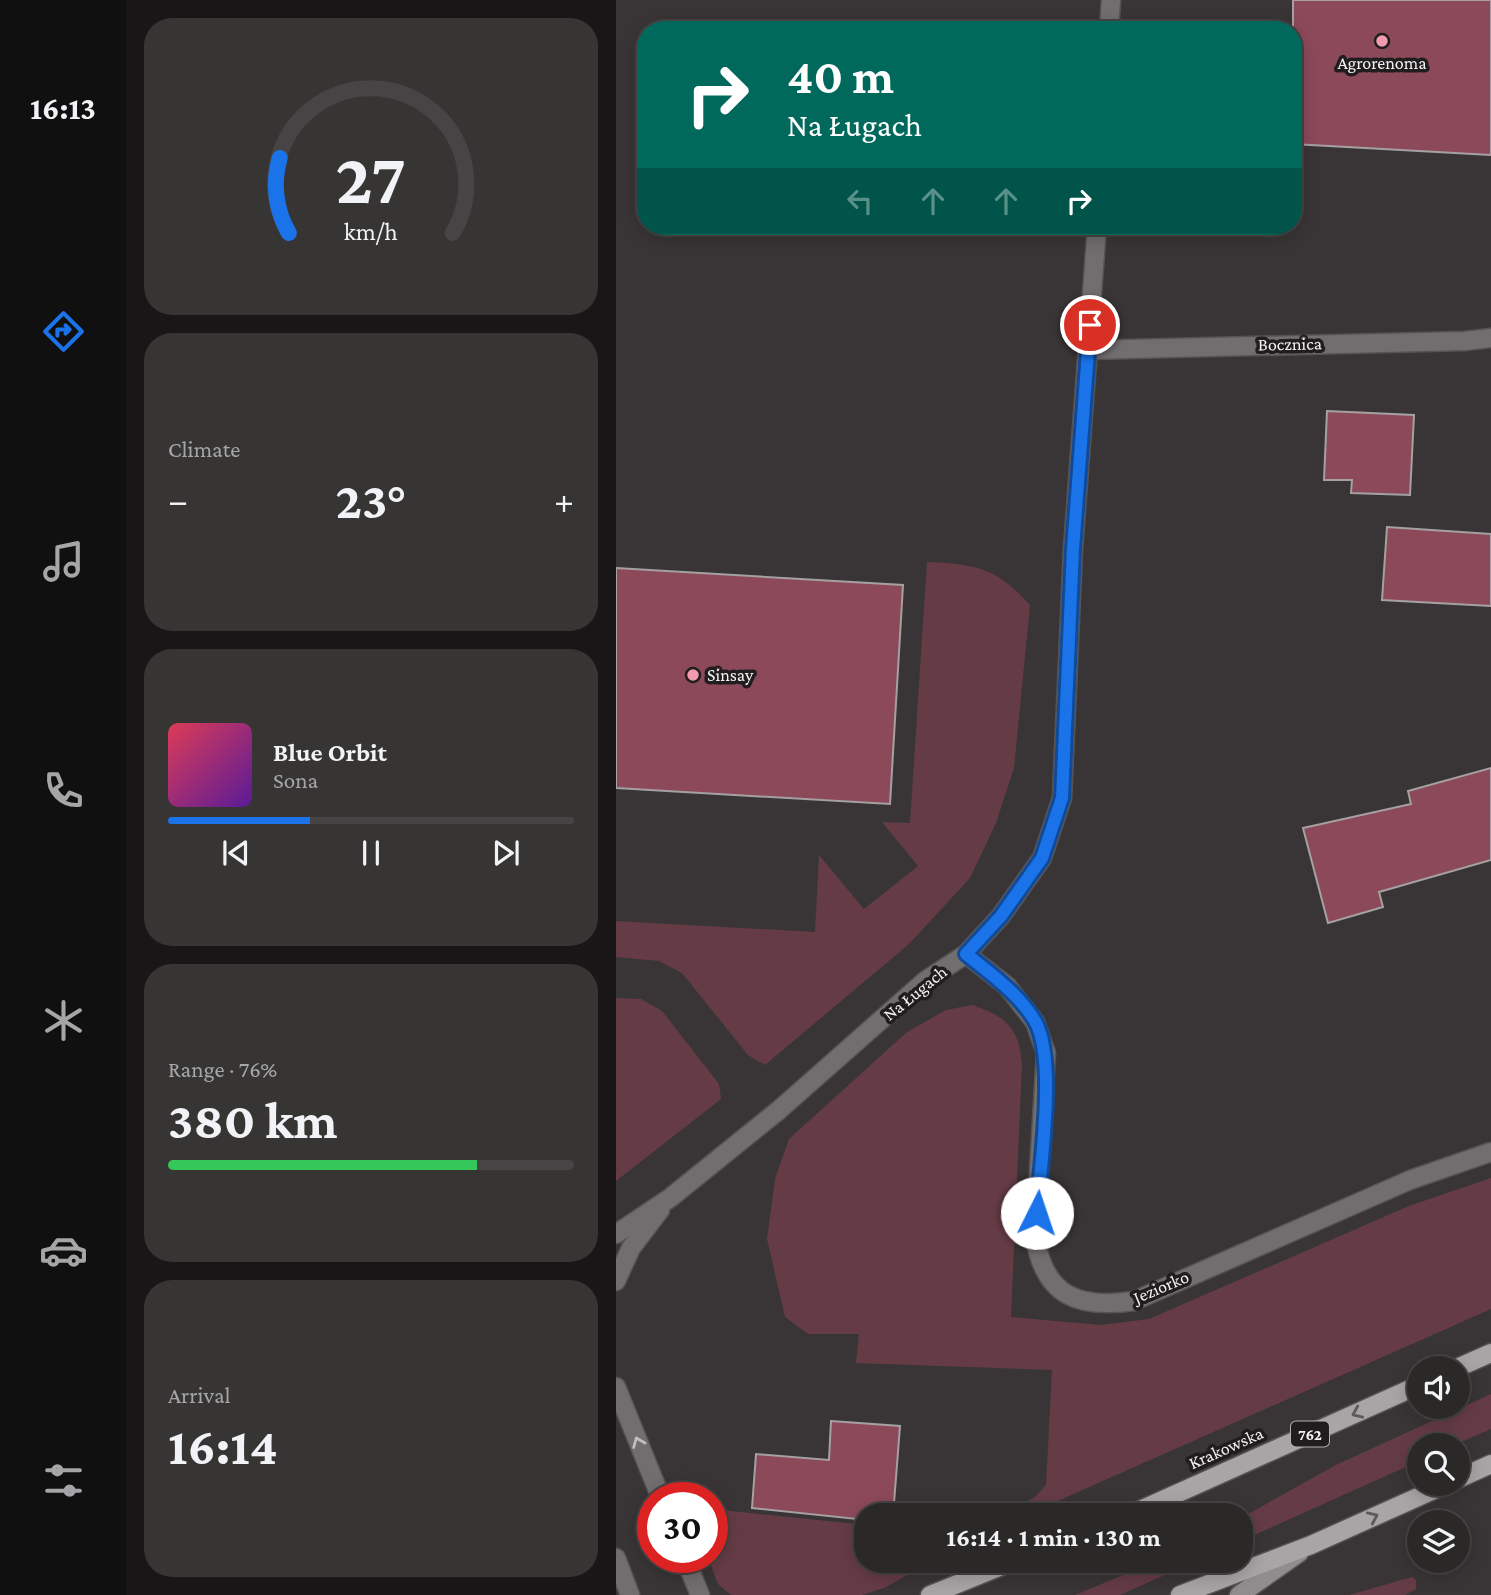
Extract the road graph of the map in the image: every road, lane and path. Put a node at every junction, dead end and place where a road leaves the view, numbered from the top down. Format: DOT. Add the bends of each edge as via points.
graph roads {
  1 [pos="1111,0"];
  2 [pos="1110,21"];
  3 [pos="1096,235"];
  4 [pos="1491,338"];
  5 [pos="1089,350"];
  6 [pos="966,954"];
  7 [pos="1491,1152"];
  8 [pos="670,1198"];
  9 [pos="616,1234"];
  10 [pos="616,1282"];
  11 [pos="1491,1353"];
  12 [pos="1470,1362"];
  13 [pos="616,1387"];
  14 [pos="1407,1390"];
  15 [pos="1491,1464"];
  16 [pos="1470,1474"];
  17 [pos="655,1482"];
  18 [pos="1420,1496"];
  19 [pos="1156,1503"];
  20 [pos="1311,1545"];
  21 [pos="616,1558"];
  22 [pos="691,1573"];
  23 [pos="984,1573"];
  24 [pos="630,1595"];
  25 [pos="700,1595"];
  26 [pos="930,1595"];
  27 [pos="1180,1595"];
  28 [pos="1239,1595"];
  1 -- 2 [label="street"];
  3 -- 5 [label="street, Na Ługach"];
  4 -- 5 [label="street, Bocznica"];
  5 -- 6 [label="street, Na Ługach" via="1073,549 1062,798 1042,858 1001,916"];
  6 -- 7 [label="street, Jeziorko" via="1007,986 1035,1022 1046,1053 1035,1238 1049,1282 1065,1294 1109,1305 1134,1301 1372,1196"];
  6 -- 8 [label="street, Na Ługach" via="925,981"];
  8 -- 9 [label="street, Na Ługach"];
  8 -- 10 [label="street, Na Ługach" via="631,1248"];
  11 -- 12 [label="main road"];
  17 -- 13 [label="street, one-way"];
  14 -- 19 [label="main road, Krakowska / 762, one-way"];
  15 -- 16 [label="main road"];
  20 -- 18 [label="main road, one-way"];
  20 -- 27 [label="main road"];
  20 -- 28 [label="main road"];
  21 -- 24 [label="street"];
  22 -- 25 [label="street"];
  23 -- 26 [label="main road"];
}
